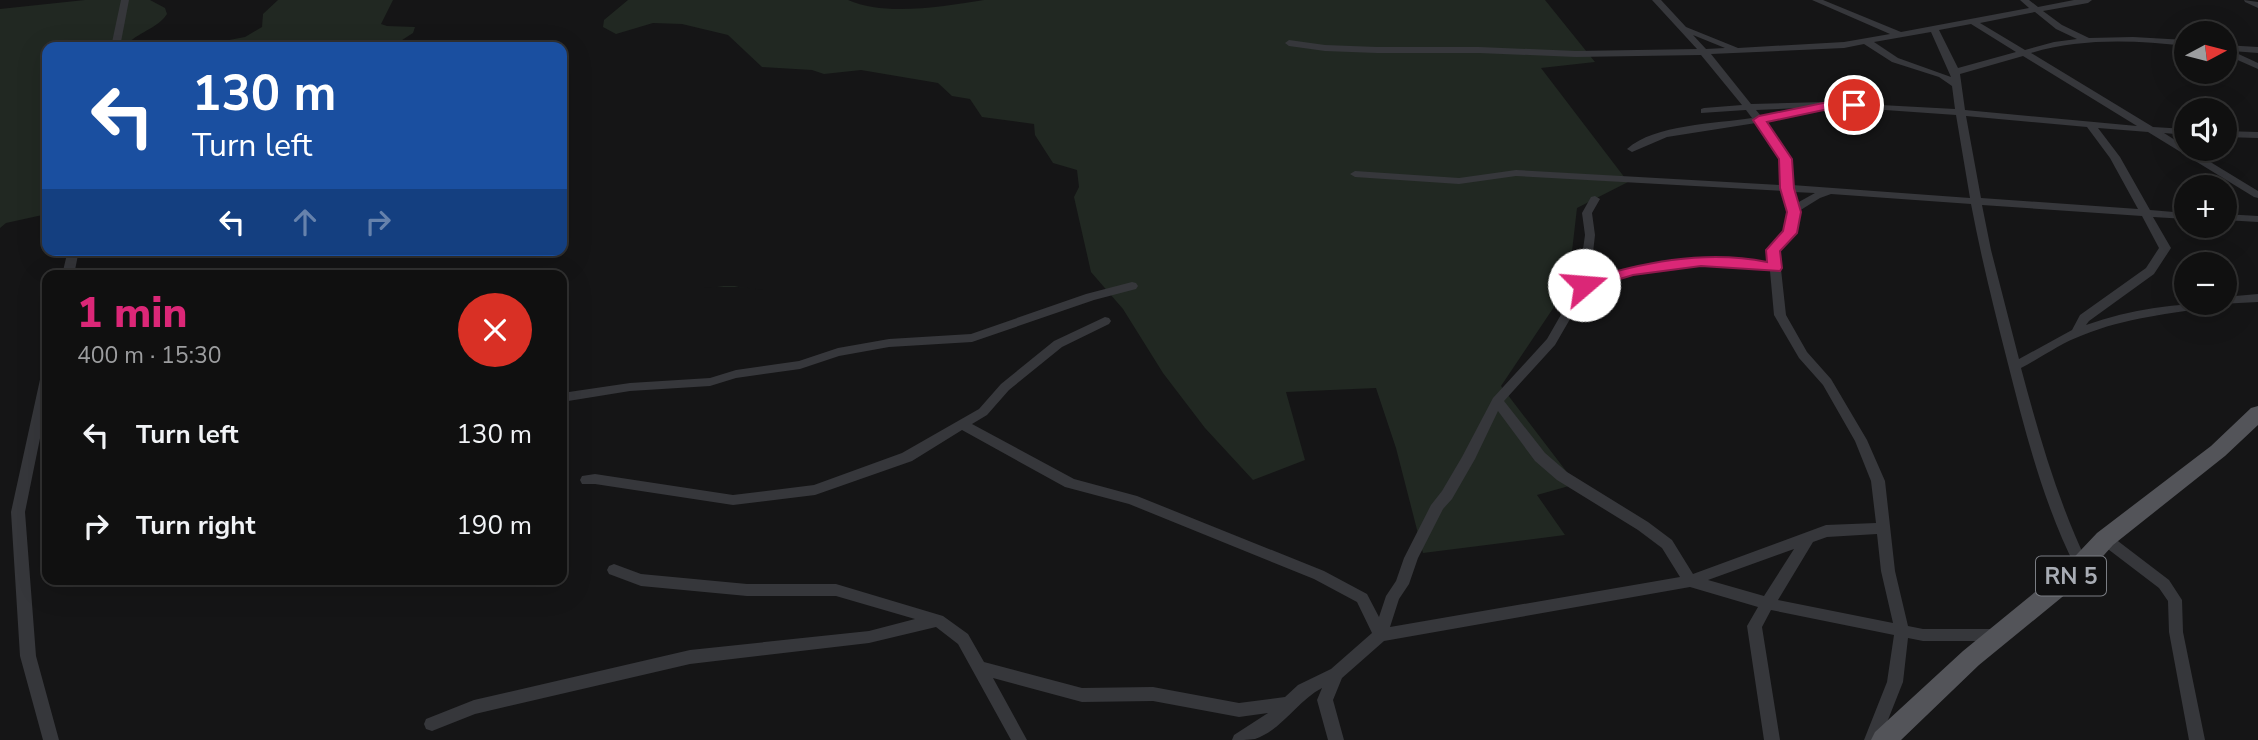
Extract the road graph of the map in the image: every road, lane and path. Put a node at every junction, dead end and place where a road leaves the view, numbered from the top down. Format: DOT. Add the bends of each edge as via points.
graph roads {
  1 [pos="125,0"];
  2 [pos="1656,0"];
  3 [pos="1816,0"];
  4 [pos="2025,0"];
  5 [pos="2088,0"];
  6 [pos="2248,0"];
  7 [pos="2258,5"];
  8 [pos="2036,8"];
  9 [pos="1973,22"];
  10 [pos="1680,26"];
  11 [pos="1935,30"];
  12 [pos="1898,34"];
  13 [pos="2174,41"];
  14 [pos="117,42"];
  15 [pos="1867,42"];
  16 [pos="1289,43"];
  17 [pos="2091,43"];
  18 [pos="1738,50"];
  19 [pos="2237,50"];
  20 [pos="2258,50"];
  21 [pos="1704,52"];
  22 [pos="2026,54"];
  23 [pos="2237,56"];
  24 [pos="2258,66"];
  25 [pos="1956,78"];
  26 [pos="1833,105"];
  27 [pos="1747,106"];
  28 [pos="1704,111"];
  29 [pos="1960,112"];
  30 [pos="1759,120"];
  31 [pos="2089,124"];
  32 [pos="2149,129"];
  33 [pos="2174,131"];
  34 [pos="2237,134"];
  35 [pos="2258,135"];
  36 [pos="1632,149"];
  37 [pos="1355,174"];
  38 [pos="1787,188"];
  39 [pos="1833,191"];
  40 [pos="2258,195"];
  41 [pos="1595,199"];
  42 [pos="1976,203"];
  43 [pos="1793,210"];
  44 [pos="2146,214"];
  45 [pos="2174,215"];
  46 [pos="2237,218"];
  47 [pos="2258,219"];
  48 [pos="1775,268"];
  49 [pos="1584,285"];
  50 [pos="1132,286"];
  51 [pos="2258,298"];
  52 [pos="2237,300"];
  53 [pos="2174,309"];
  54 [pos="1105,321"];
  55 [pos="2076,333"];
  56 [pos="2017,366"];
  57 [pos="567,397"];
  58 [pos="42,399"];
  59 [pos="1497,401"];
  60 [pos="2258,413"];
  61 [pos="961,425"];
  62 [pos="587,480"];
  63 [pos="1883,528"];
  64 [pos="1807,539"];
  65 [pos="2105,539"];
  66 [pos="2081,564"];
  67 [pos="614,570"];
  68 [pos="1690,581"];
  69 [pos="1766,603"];
  70 [pos="938,620"];
  71 [pos="1902,630"];
  72 [pos="1380,635"];
  73 [pos="2003,635"];
  74 [pos="977,667"];
  75 [pos="1336,674"];
  76 [pos="1292,703"];
  77 [pos="432,724"];
  78 [pos="51,740"];
  79 [pos="1019,740"];
  80 [pos="1240,740"];
  81 [pos="1336,740"];
  82 [pos="1772,740"];
  83 [pos="1872,740"];
  84 [pos="1884,740"];
  85 [pos="2197,740"];
  1 -- 14 [label="street"];
  2 -- 10 [label="street"];
  3 -- 12 [label="street"];
  4 -- 8 [label="street"];
  5 -- 8 [label="street"];
  6 -- 7 [label="street"];
  8 -- 9 [label="street"];
  8 -- 17 [label="street" via="2059,27"];
  9 -- 11 [label="street"];
  9 -- 22 [label="street"];
  10 -- 18 [label="street"];
  10 -- 21 [label="street"];
  11 -- 12 [label="street"];
  11 -- 25 [label="street"];
  12 -- 15 [label="street"];
  13 -- 17 [label="street"];
  15 -- 18 [label="street"];
  15 -- 25 [label="street" via="1895,60"];
  16 -- 21 [label="street" via="1377,50"];
  17 -- 22 [label="street" via="2040,47"];
  18 -- 21 [label="street"];
  19 -- 20 [label="street"];
  21 -- 27 [label="street"];
  22 -- 25 [label="street"];
  22 -- 32 [label="street"];
  23 -- 24 [label="street"];
  25 -- 29 [label="street"];
  26 -- 27 [label="street"];
  26 -- 29 [label="street"];
  26 -- 30 [label="street"];
  27 -- 28 [label="street"];
  27 -- 30 [label="street"];
  29 -- 31 [label="street"];
  29 -- 42 [label="street"];
  30 -- 36 [label="street" via="1680,130"];
  30 -- 38 [label="street" via="1785,159"];
  31 -- 32 [label="street"];
  31 -- 44 [label="street" via="2115,158"];
  32 -- 33 [label="street"];
  32 -- 40 [label="street"];
  34 -- 35 [label="street"];
  37 -- 38 [label="street" via="1459,181 1516,173"];
  38 -- 39 [label="street"];
  38 -- 43 [label="street"];
  39 -- 42 [label="street"];
  39 -- 43 [label="street"];
  41 -- 49 [label="street" via="1587,213 1590,235"];
  42 -- 44 [label="street"];
  42 -- 56 [label="street"];
  43 -- 48 [label="street" via="1790,233 1773,250"];
  44 -- 45 [label="street"];
  44 -- 55 [label="street" via="2165,253 2150,271 2084,318"];
  46 -- 47 [label="street"];
  48 -- 49 [label="street" via="1701,262 1632,270"];
  48 -- 63 [label="street" via="1780,316 1861,440 1878,481"];
  49 -- 59 [label="street" via="1551,342"];
  50 -- 57 [label="street" via="972,338 890,343 710,382"];
  51 -- 52 [label="street"];
  53 -- 55 [label="street"];
  54 -- 61 [label="street" via="1059,344 1005,387 983,412"];
  55 -- 56 [label="street"];
  56 -- 66 [label="street" via="2028,418 2061,522"];
  58 -- 78 [label="street" via="18,512 28,656"];
  59 -- 68 [label="street" via="1539,457 1667,544"];
  59 -- 72 [label="street" via="1411,558"];
  60 -- 65 [label="main road, RN 5" via="2218,451"];
  61 -- 62 [label="street" via="907,457 815,490 733,500"];
  61 -- 72 [label="street" via="1070,483 1132,500 1319,575 1362,598"];
  63 -- 64 [label="street" via="1826,531"];
  63 -- 71 [label="street"];
  64 -- 68 [label="street"];
  64 -- 69 [label="street"];
  65 -- 66 [label="main road, RN 5"];
  65 -- 85 [label="street" via="2164,584 2175,600 2176,632"];
  66 -- 73 [label="main road, RN 5"];
  67 -- 70 [label="street" via="641,580 747,590 836,590"];
  68 -- 69 [label="street"];
  68 -- 72 [label="street"];
  69 -- 71 [label="street"];
  69 -- 82 [label="street" via="1754,626"];
  70 -- 74 [label="street" via="963,639"];
  70 -- 77 [label="street" via="869,637 690,657 474,707"];
  71 -- 73 [label="street" via="1923,635"];
  71 -- 83 [label="street" via="1895,682"];
  72 -- 75 [label="street"];
  73 -- 84 [label="main road, RN 5" via="1971,658"];
  74 -- 76 [label="street" via="1082,695 1153,694 1239,710"];
  74 -- 79 [label="street"];
  75 -- 76 [label="street" via="1303,690"];
  75 -- 81 [label="street" via="1325,700"];
  76 -- 80 [label="street"];
}
